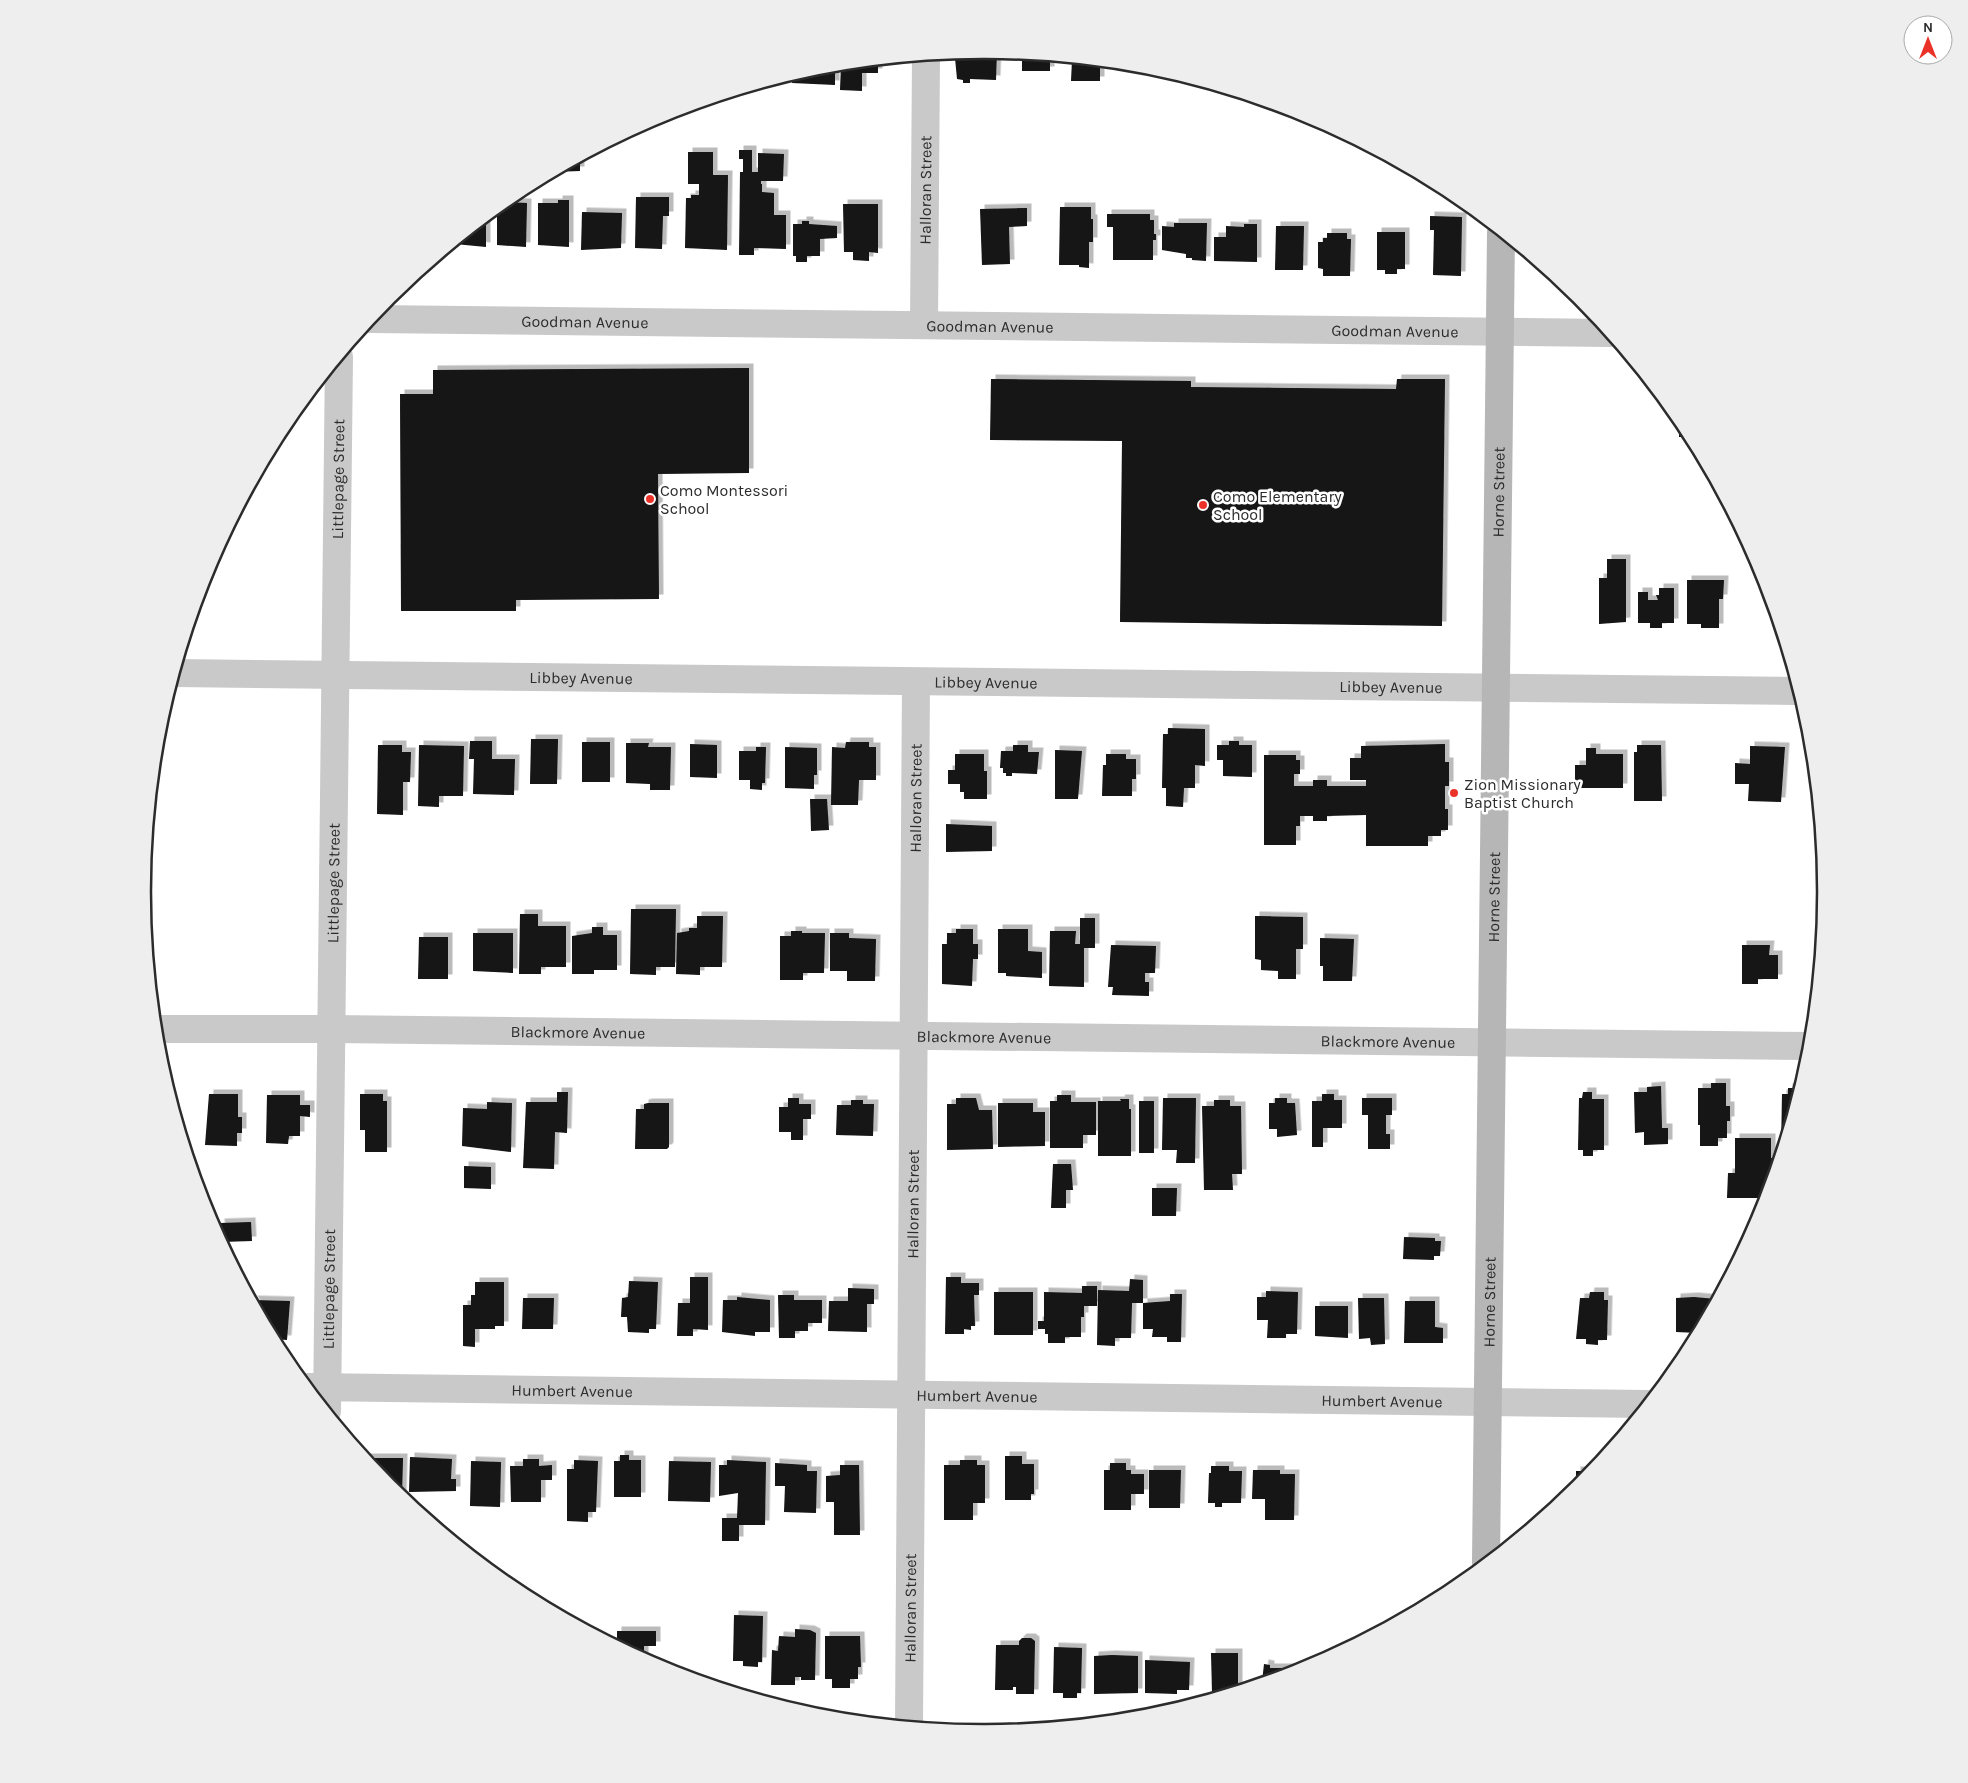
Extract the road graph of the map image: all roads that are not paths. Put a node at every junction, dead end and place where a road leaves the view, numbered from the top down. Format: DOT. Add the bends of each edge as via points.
graph roads {
  1 [pos="926,61"];
  2 [pos="1501,239"];
  3 [pos="381,318"];
  4 [pos="924,325"];
  5 [pos="1500,332"];
  6 [pos="1601,333"];
  7 [pos="339,365"];
  8 [pos="181,673"];
  9 [pos="336,676"];
  10 [pos="916,682"];
  11 [pos="1496,687"];
  12 [pos="1791,690"];
  13 [pos="163,1029"];
  14 [pos="331,1029"];
  15 [pos="914,1036"];
  16 [pos="1492,1042"];
  17 [pos="1802,1046"];
  18 [pos="321,1395"];
  19 [pos="911,1395"];
  20 [pos="1488,1402"];
  21 [pos="1640,1404"];
  22 [pos="1486,1556"];
  23 [pos="909,1720"];
  1 -- 4 [label="street, Halloran Street"];
  2 -- 5 [label="street, Horne Street"];
  3 -- 4 [label="street, Goodman Avenue"];
  4 -- 5 [label="street, Goodman Avenue"];
  5 -- 6 [label="street, Goodman Avenue"];
  5 -- 11 [label="street, Horne Street"];
  7 -- 9 [label="street, Littlepage Street"];
  8 -- 9 [label="street, Libbey Avenue"];
  9 -- 10 [label="street, Libbey Avenue"];
  9 -- 14 [label="street, Littlepage Street"];
  10 -- 11 [label="street, Libbey Avenue"];
  10 -- 15 [label="street, Halloran Street"];
  11 -- 12 [label="street, Libbey Avenue"];
  11 -- 16 [label="street, Horne Street"];
  13 -- 14 [label="street, Blackmore Avenue"];
  14 -- 15 [label="street, Blackmore Avenue"];
  14 -- 18 [label="street, Littlepage Street"];
  15 -- 16 [label="street, Blackmore Avenue"];
  15 -- 19 [label="street, Halloran Street"];
  16 -- 17 [label="street, Blackmore Avenue"];
  16 -- 20 [label="street, Horne Street"];
  18 -- 19 [label="street, Humbert Avenue"];
  19 -- 20 [label="street, Humbert Avenue"];
  19 -- 23 [label="street, Halloran Street"];
  20 -- 21 [label="street, Humbert Avenue"];
  20 -- 22 [label="street, Horne Street"];
}
